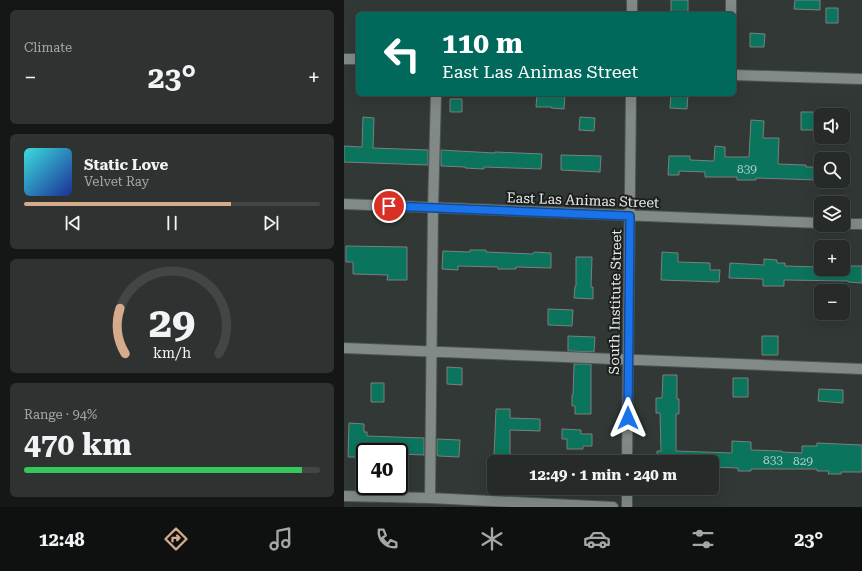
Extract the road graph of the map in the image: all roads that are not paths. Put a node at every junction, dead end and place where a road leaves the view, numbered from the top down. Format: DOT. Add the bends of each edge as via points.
graph roads {
  1 [pos="632,0"];
  2 [pos="732,0"];
  3 [pos="632,12"];
  4 [pos="731,12"];
  5 [pos="344,59"];
  6 [pos="356,60"];
  7 [pos="736,75"];
  8 [pos="862,79"];
  9 [pos="436,96"];
  10 [pos="631,96"];
  11 [pos="344,204"];
  12 [pos="433,208"];
  13 [pos="630,216"];
  14 [pos="814,223"];
  15 [pos="850,224"];
  16 [pos="862,224"];
  17 [pos="344,348"];
  18 [pos="431,352"];
  19 [pos="628,360"];
  20 [pos="862,368"];
  21 [pos="628,455"];
  22 [pos="627,495"];
  23 [pos="344,496"];
  24 [pos="430,498"];
  25 [pos="613,507"];
  26 [pos="627,507"];
  1 -- 3 [label="street"];
  2 -- 4 [label="street"];
  5 -- 6 [label="street"];
  7 -- 8 [label="street"];
  9 -- 12 [label="street"];
  10 -- 13 [label="street, South Institute Street"];
  11 -- 12 [label="street, East Las Animas Street"];
  12 -- 13 [label="street, East Las Animas Street"];
  12 -- 18 [label="street"];
  13 -- 14 [label="street, East Las Animas Street"];
  13 -- 19 [label="street, South Institute Street"];
  15 -- 16 [label="street"];
  17 -- 18 [label="street"];
  18 -- 19 [label="street"];
  18 -- 24 [label="street"];
  19 -- 20 [label="street"];
  19 -- 21 [label="street, South Institute Street"];
  22 -- 26 [label="street"];
  23 -- 24 [label="street"];
  24 -- 25 [label="street"];
}
